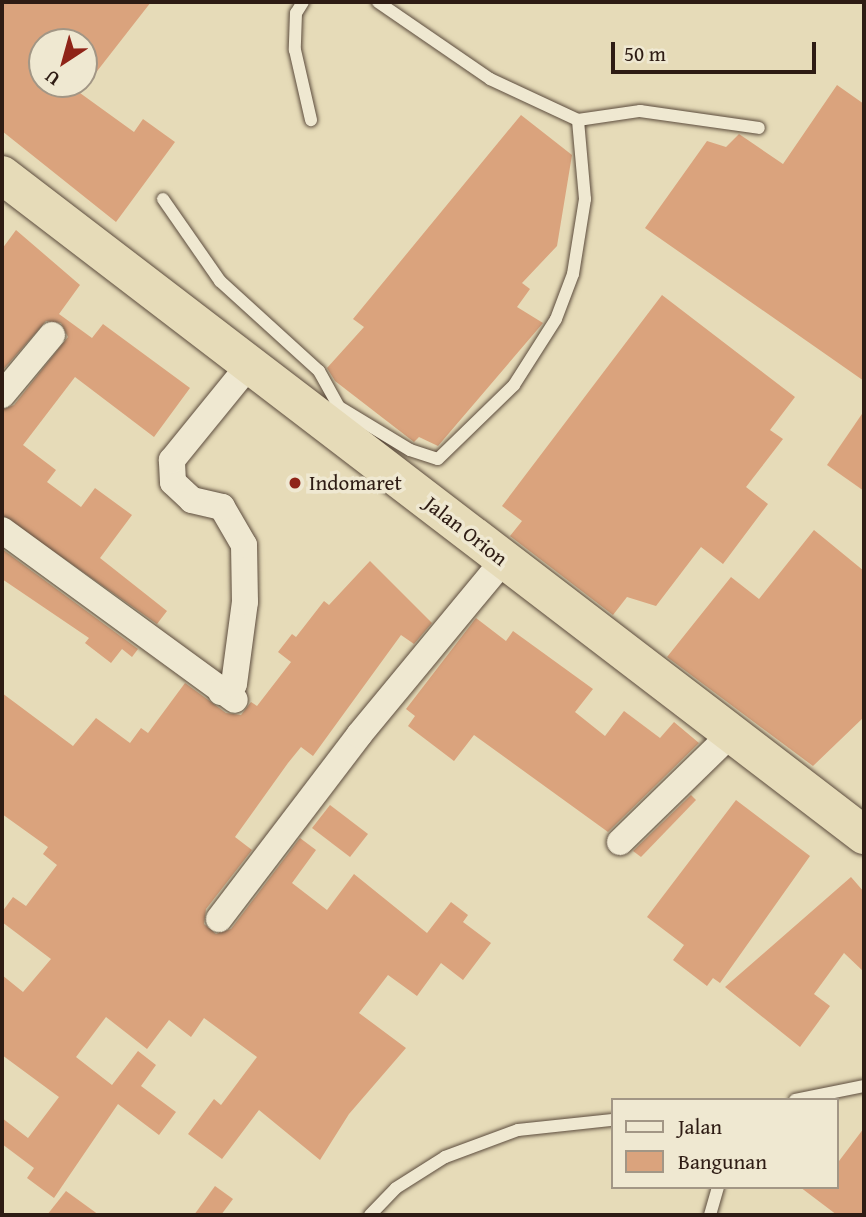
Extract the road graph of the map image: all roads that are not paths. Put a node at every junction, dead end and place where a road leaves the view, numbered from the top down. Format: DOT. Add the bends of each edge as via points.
graph roads {
  1 [pos="303,2"];
  2 [pos="378,2"];
  3 [pos="311,120"];
  4 [pos="578,120"];
  5 [pos="759,128"];
  6 [pos="2,175"];
  7 [pos="163,199"];
  8 [pos="52,335"];
  9 [pos="250,364"];
  10 [pos="2,395"];
  11 [pos="329,413"];
  12 [pos="2,530"];
  13 [pos="504,560"];
  14 [pos="733,732"];
  15 [pos="864,835"];
  16 [pos="620,842"];
  17 [pos="219,919"];
  18 [pos="864,1086"];
  19 [pos="805,1098"];
  20 [pos="610,1120"];
  21 [pos="717,1189"];
  22 [pos="370,1215"];
  23 [pos="710,1215"];
  1 -- 3 [label="lane" via="296,13 295,50"];
  2 -- 4 [label="lane" via="490,79"];
  4 -- 5 [label="lane" via="640,111"];
  4 -- 11 [label="lane" via="585,199 573,274 556,319 514,385 438,459"];
  6 -- 9 [label="highway, Jalan Orion"];
  7 -- 11 [label="lane" via="220,281 319,371"];
  8 -- 10 [label="street"];
  9 -- 11 [label="highway, Jalan Orion"];
  9 -- 12 [label="street" via="172,460 173,482 192,500 222,507 244,545 245,602 229,696"];
  11 -- 13 [label="highway, Jalan Orion"];
  13 -- 14 [label="highway, Jalan Orion"];
  13 -- 17 [label="street" via="359,735"];
  14 -- 15 [label="highway, Jalan Orion"];
  14 -- 16 [label="street"];
  18 -- 19 [label="lane"];
  20 -- 22 [label="lane" via="518,1130 445,1157 396,1188"];
  21 -- 23 [label="lane"];
}
